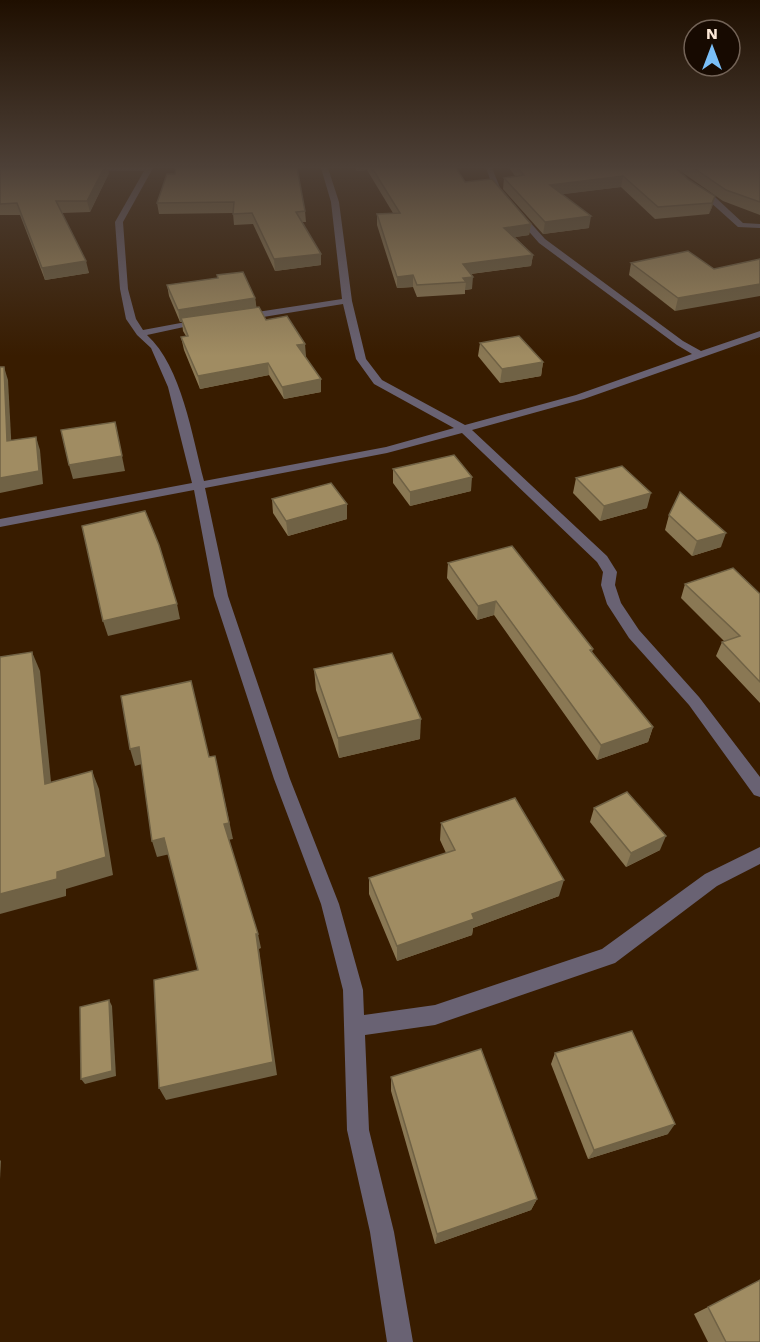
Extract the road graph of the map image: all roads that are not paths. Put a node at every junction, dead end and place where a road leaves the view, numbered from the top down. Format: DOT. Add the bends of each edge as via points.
graph roads {
  1 [pos="119,231"];
  2 [pos="338,231"];
  3 [pos="533,231"];
  4 [pos="347,301"];
  5 [pos="228,319"];
  6 [pos="217,320"];
  7 [pos="140,333"];
  8 [pos="760,334"];
  9 [pos="701,356"];
  10 [pos="464,429"];
  11 [pos="199,486"];
  12 [pos="0,523"];
  13 [pos="760,790"];
  14 [pos="760,855"];
  15 [pos="356,1026"];
  16 [pos="400,1342"];
  1 -- 7 [label="street" via="124,289 131,319"];
  2 -- 4 [label="street"];
  3 -- 9 [label="street"];
  4 -- 5 [label="street"];
  4 -- 10 [label="street" via="361,359 378,382"];
  6 -- 7 [label="street"];
  7 -- 11 [label="street" via="155,346 173,387"];
  8 -- 9 [label="street"];
  9 -- 10 [label="street" via="580,397"];
  10 -- 11 [label="street" via="387,450"];
  10 -- 13 [label="street" via="602,559 610,572 608,585 614,604 634,634 693,701"];
  11 -- 12 [label="street"];
  11 -- 15 [label="street" via="221,596 282,779 330,904 353,990"];
  14 -- 15 [label="street" via="711,880 608,956 435,1015"];
  15 -- 16 [label="street" via="358,1130 382,1232"];
}
